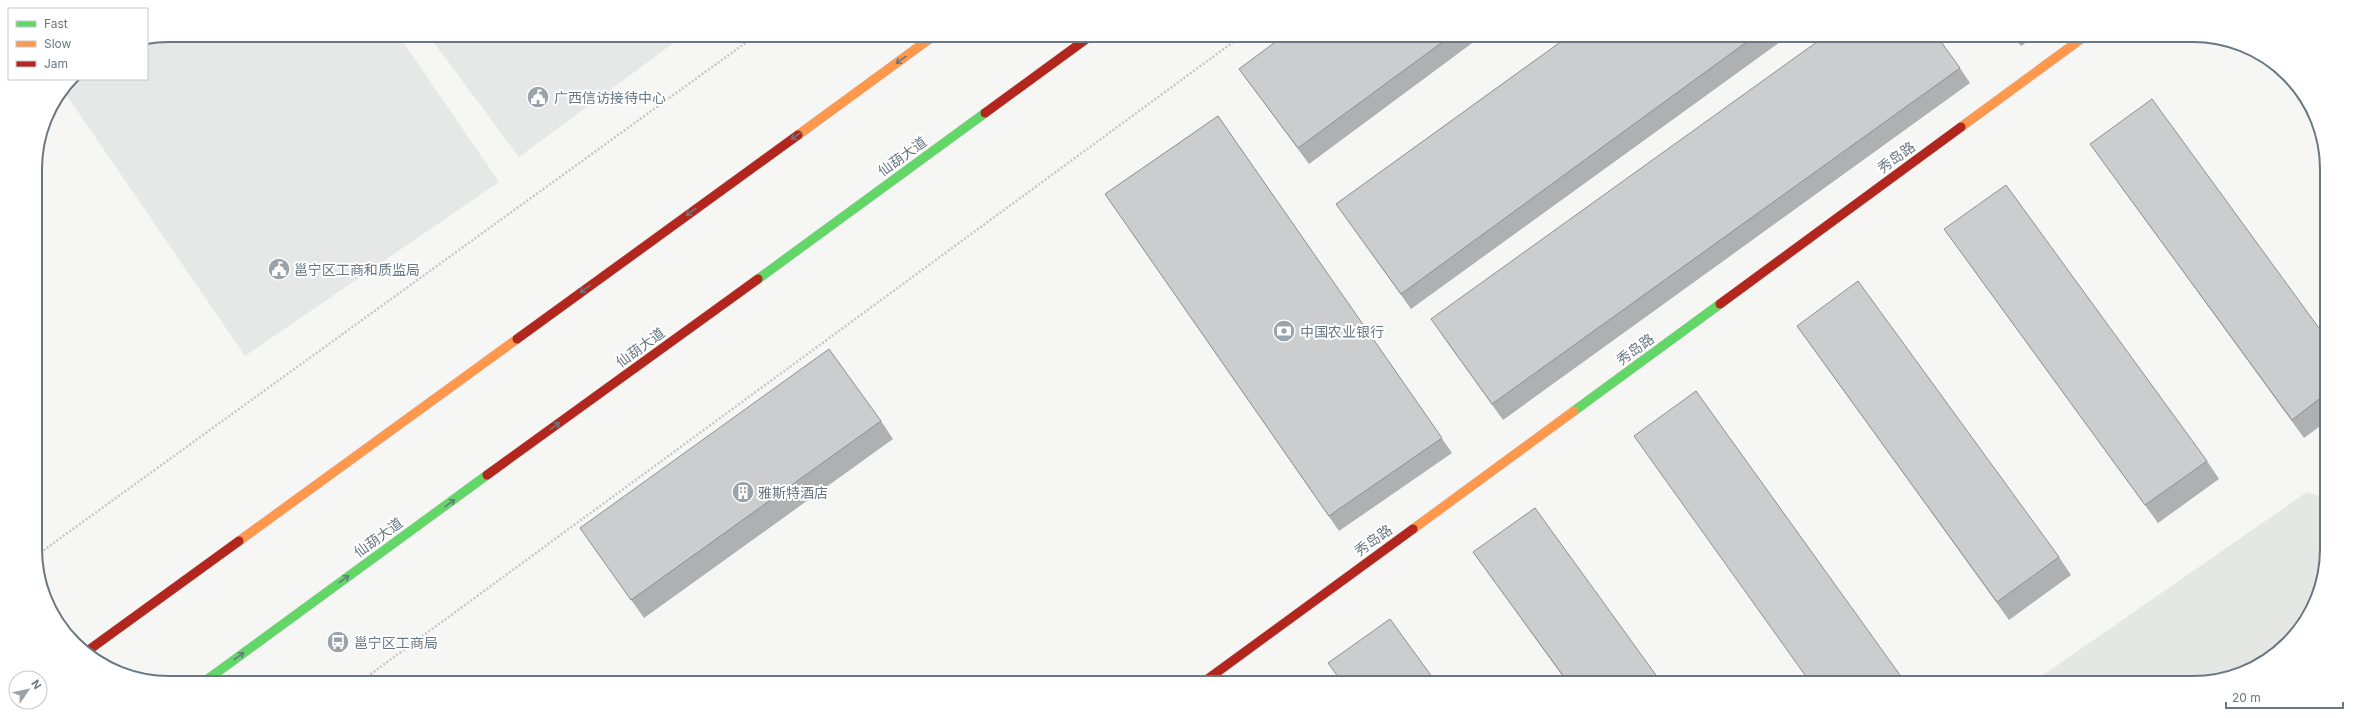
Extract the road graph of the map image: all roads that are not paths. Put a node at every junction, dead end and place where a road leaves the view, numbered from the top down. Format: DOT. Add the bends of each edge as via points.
graph roads {
  1 [pos="925,42"];
  2 [pos="1082,42"];
  3 [pos="2077,42"];
  4 [pos="90,649"];
  5 [pos="212,676"];
  6 [pos="1212,676"];
  1 -- 4 [label="main road, one-way"];
  5 -- 2 [label="main road, 仙葫大道, one-way"];
  3 -- 6 [label="main road, 秀岛路"];
}
